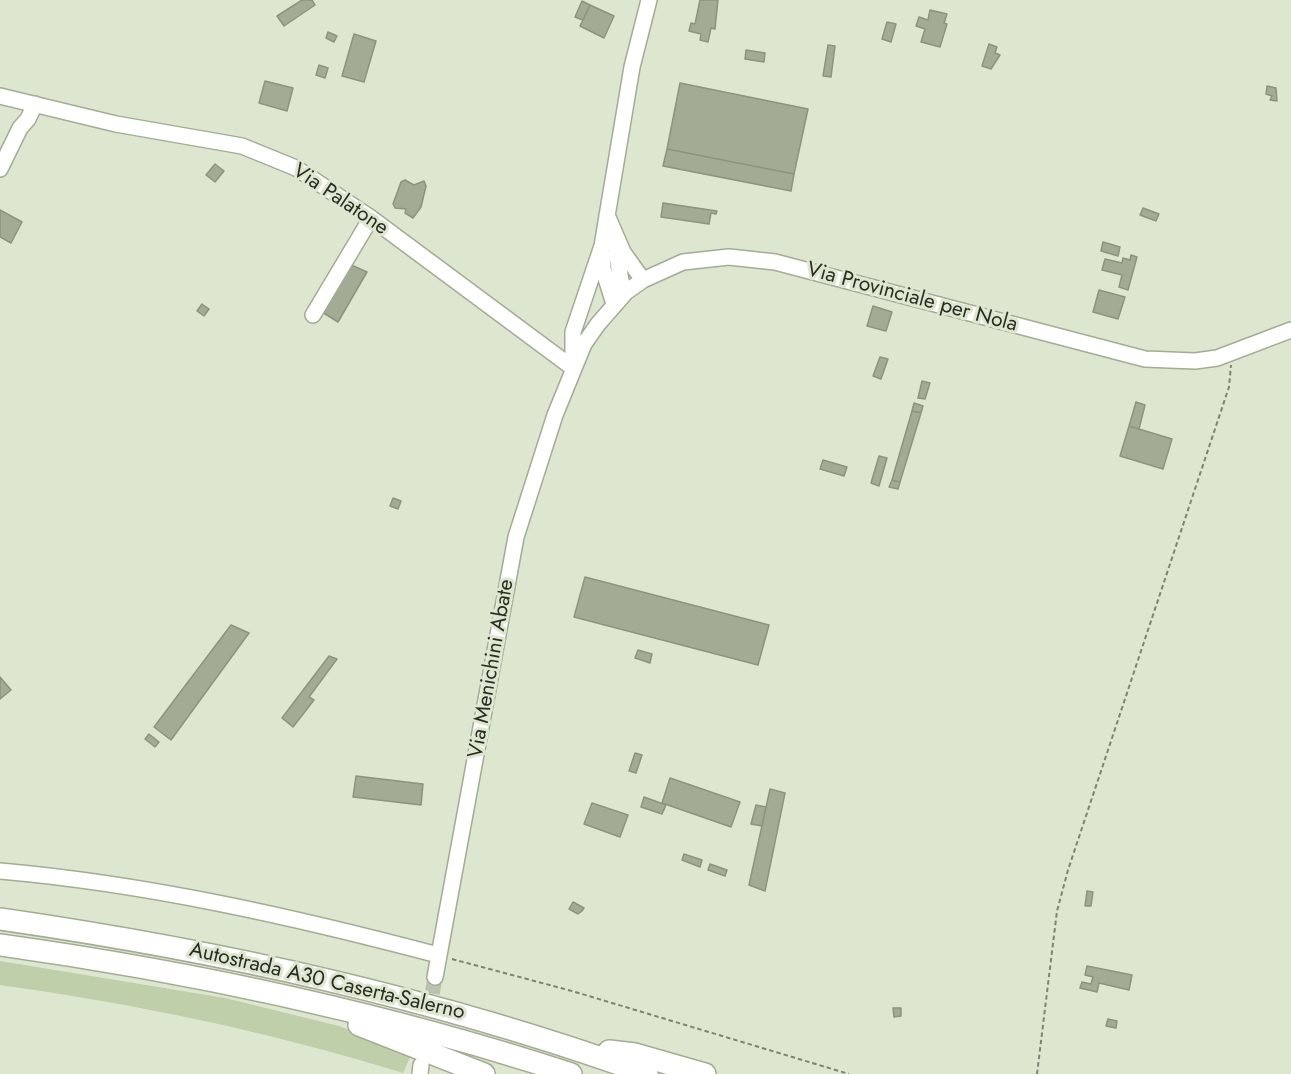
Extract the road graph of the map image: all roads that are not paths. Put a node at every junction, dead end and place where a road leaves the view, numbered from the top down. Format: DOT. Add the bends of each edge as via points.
graph roads {
  1 [pos="649,0"];
  2 [pos="0,96"];
  3 [pos="35,104"];
  4 [pos="0,170"];
  5 [pos="606,212"];
  6 [pos="371,218"];
  7 [pos="614,234"];
  8 [pos="602,246"];
  9 [pos="643,280"];
  10 [pos="626,292"];
  11 [pos="614,304"];
  12 [pos="313,315"];
  13 [pos="1291,330"];
  14 [pos="573,368"];
  15 [pos="0,871"];
  16 [pos="0,919"];
  17 [pos="0,945"];
  18 [pos="438,955"];
  19 [pos="435,977"];
  20 [pos="326,1004"];
  21 [pos="571,1047"];
  22 [pos="484,1074"];
  23 [pos="571,1074"];
  24 [pos="646,1074"];
  25 [pos="705,1074"];
  1 -- 5 [label="street" via="632,67"];
  2 -- 3 [label="street, Via Palatone"];
  3 -- 4 [label="street"];
  3 -- 6 [label="street, Via Palatone" via="116,124 242,146 296,168"];
  5 -- 7 [label="street"];
  5 -- 8 [label="street"];
  6 -- 12 [label="street"];
  6 -- 14 [label="street, Via Palatone"];
  7 -- 9 [label="street"];
  7 -- 10 [label="street"];
  8 -- 11 [label="street" via="603,269"];
  8 -- 14 [label="street" via="573,332"];
  9 -- 10 [label="street, Via Provinciale per Nola"];
  9 -- 13 [label="street, Via Provinciale per Nola" via="683,262 706,258 757,259 1145,359 1195,361 1228,354"];
  10 -- 11 [label="street, Via Provinciale per Nola"];
  11 -- 14 [label="street, Via Provinciale per Nola" via="584,344"];
  14 -- 18 [label="street, Via Menichini Abate" via="516,537"];
  15 -- 18 [label="street" via="157,891"];
  16 -- 21 [label="highway, Autostrada A30 Caserta-Salerno" via="206,952 312,975 439,1006"];
  17 -- 20 [label="highway, Autostrada A30 Caserta-Salerno" via="185,974"];
  18 -- 19 [label="street, Via Menichini Abate"];
  20 -- 22 [label="highway" via="351,1022"];
  20 -- 23 [label="highway, Autostrada A30 Caserta-Salerno" via="470,1042"];
  21 -- 24 [label="highway, Autostrada A30 Caserta-Salerno"];
  21 -- 25 [label="highway" via="635,1054"];
}
